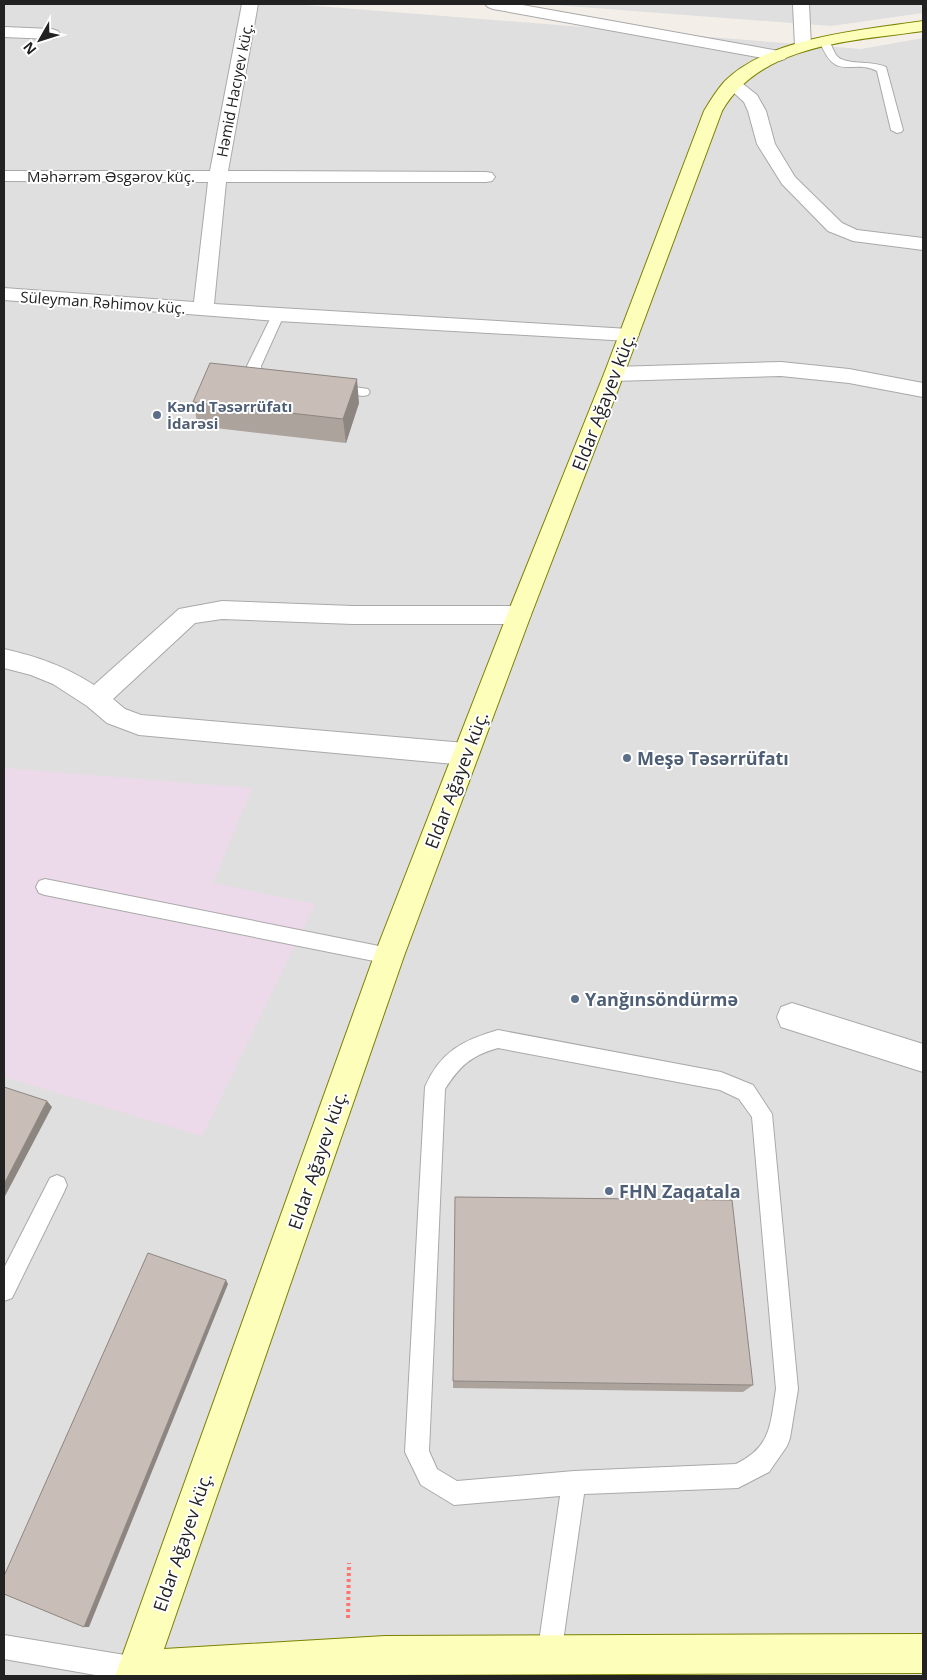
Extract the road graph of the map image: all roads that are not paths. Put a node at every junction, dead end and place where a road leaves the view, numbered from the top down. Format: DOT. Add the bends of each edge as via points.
graph roads {
  1 [pos="250,4"];
  2 [pos="493,4"];
  3 [pos="801,4"];
  4 [pos="923,26"];
  5 [pos="4,32"];
  6 [pos="52,34"];
  7 [pos="825,42"];
  8 [pos="803,47"];
  9 [pos="779,56"];
  10 [pos="732,84"];
  11 [pos="897,130"];
  12 [pos="4,176"];
  13 [pos="218,176"];
  14 [pos="486,177"];
  15 [pos="923,244"];
  16 [pos="4,294"];
  17 [pos="203,310"];
  18 [pos="278,315"];
  19 [pos="629,335"];
  20 [pos="614,374"];
  21 [pos="285,382"];
  22 [pos="324,387"];
  23 [pos="923,390"];
  24 [pos="363,392"];
  25 [pos="519,615"];
  26 [pos="4,658"];
  27 [pos="96,699"];
  28 [pos="465,754"];
  29 [pos="45,887"];
  30 [pos="389,956"];
  31 [pos="792,1017"];
  32 [pos="923,1058"];
  33 [pos="57,1185"];
  34 [pos="4,1290"];
  35 [pos="574,1484"];
  36 [pos="4,1647"];
  37 [pos="923,1654"];
  38 [pos="550,1656"];
  39 [pos="463,1666"];
  40 [pos="633,1666"];
  41 [pos="197,1672"];
  42 [pos="136,1673"];
  1 -- 13 [label="street, Həmid Hacıyev küç."];
  2 -- 9 [label="street"];
  3 -- 8 [label="street"];
  4 -- 7 [label="main road, Eldar Ağayev küç."];
  5 -- 6 [label="street"];
  7 -- 8 [label="main road, Eldar Ağayev küç."];
  7 -- 11 [label="lane" via="838,63 867,64 882,69"];
  8 -- 9 [label="main road, Eldar Ağayev küç."];
  9 -- 10 [label="main road, Eldar Ağayev küç."];
  10 -- 15 [label="street" via="751,99 766,144 788,180 835,227 853,235"];
  10 -- 19 [label="main road, Eldar Ağayev küç." via="713,111"];
  12 -- 13 [label="street, Məhərrəm Əsgərov küç."];
  13 -- 14 [label="street, Məhərrəm Əsgərov küç."];
  13 -- 17 [label="street, Həmid Hacıyev küç."];
  16 -- 17 [label="street, Süleyman Rəhimov küç."];
  17 -- 18 [label="street, Süleyman Rəhimov küç."];
  18 -- 19 [label="street, Süleyman Rəhimov küç."];
  18 -- 21 [label="lane" via="254,366 256,375 265,380"];
  19 -- 20 [label="main road, Eldar Ağayev küç."];
  20 -- 23 [label="street" via="780,369 849,376"];
  20 -- 25 [label="main road, Eldar Ağayev küç."];
  22 -- 24 [label="lane"];
  25 -- 27 [label="street" via="353,615 222,610 188,615"];
  25 -- 28 [label="main road, Eldar Ağayev küç."];
  26 -- 27 [label="street" via="62,677"];
  27 -- 28 [label="street" via="116,716 139,725"];
  28 -- 30 [label="main road, Eldar Ağayev küç."];
  29 -- 30 [label="lane"];
  30 -- 42 [label="main road, Eldar Ağayev küç."];
  31 -- 32 [label="street"];
  33 -- 34 [label="lane"];
  35 -- 35 [label="lane" via="738,1476 760,1464 779,1438 786,1389 762,1114 746,1092 721,1081 498,1039 465,1051 452,1061 435,1087 417,1452 429,1477 454,1493"];
  35 -- 38 [label="lane"];
  36 -- 42 [label="lane"];
  37 -- 40 [label="main road"];
  38 -- 39 [label="main road"];
  38 -- 40 [label="main road"];
  39 -- 41 [label="main road" via="385,1656"];
  41 -- 42 [label="main road"];
}
